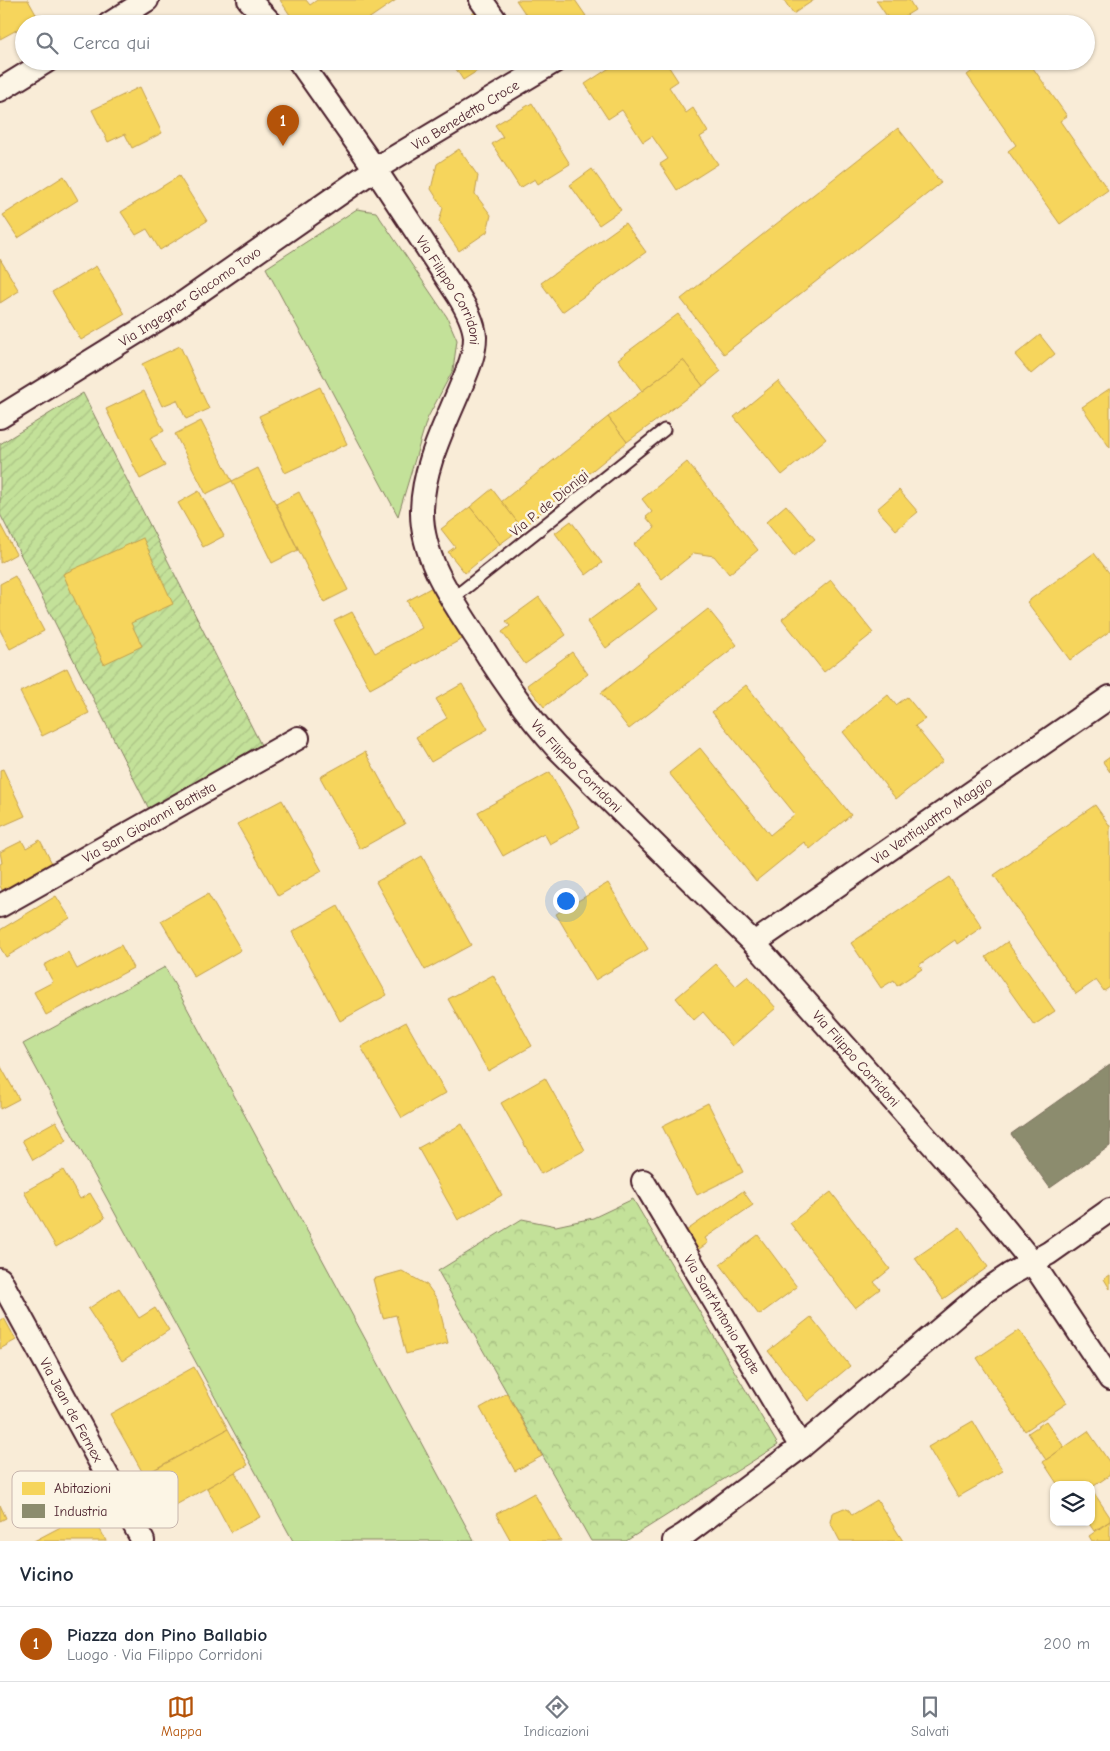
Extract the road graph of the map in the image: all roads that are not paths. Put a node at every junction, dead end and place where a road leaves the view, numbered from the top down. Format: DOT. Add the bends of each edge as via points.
graph roads {
  1 [pos="249,0"];
  2 [pos="481,0"];
  3 [pos="138,2"];
  4 [pos="120,15"];
  5 [pos="263,15"];
  6 [pos="492,15"];
  7 [pos="32,70"];
  8 [pos="305,70"];
  9 [pos="525,70"];
  10 [pos="0,90"];
  11 [pos="375,169"];
  12 [pos="0,417"];
  13 [pos="664,430"];
  14 [pos="452,599"];
  15 [pos="1110,697"];
  16 [pos="298,738"];
  17 [pos="0,906"];
  18 [pos="754,943"];
  19 [pos="643,1180"];
  20 [pos="1110,1210"];
  21 [pos="1032,1262"];
  22 [pos="0,1279"];
  23 [pos="1110,1379"];
  24 [pos="801,1447"];
  25 [pos="105,1471"];
  26 [pos="136,1528"];
  27 [pos="143,1541"];
  28 [pos="674,1541"];
  1 -- 5 [label="street"];
  2 -- 6 [label="street"];
  3 -- 4 [label="street"];
  7 -- 10 [label="street"];
  8 -- 11 [label="street, Via Filippo Corridoni"];
  9 -- 11 [label="street, Via Benedetto Croce"];
  11 -- 12 [label="street, Via Ingegner Giacomo Tovo" via="173,310"];
  11 -- 14 [label="street, Via Filippo Corridoni" via="458,296 470,317 475,336 469,367 434,451 423,497 425,536 433,562"];
  13 -- 14 [label="lane, Via P. de Dionigi"];
  14 -- 18 [label="street, Via Filippo Corridoni" via="535,724"];
  15 -- 18 [label="street, Via Ventiquattro Maggio"];
  16 -- 17 [label="street, Via San Giovanni Battista"];
  18 -- 21 [label="street, Via Filippo Corridoni" via="984,1203"];
  19 -- 24 [label="street, Via Sant'Antonio Abate"];
  20 -- 21 [label="street"];
  21 -- 23 [label="street, Via Filippo Corridoni"];
  21 -- 24 [label="street" via="984,1292"];
  22 -- 25 [label="street, Via Jean de Fernex"];
  24 -- 28 [label="street"];
  26 -- 27 [label="street, Via Jean de Fernex"];
}
